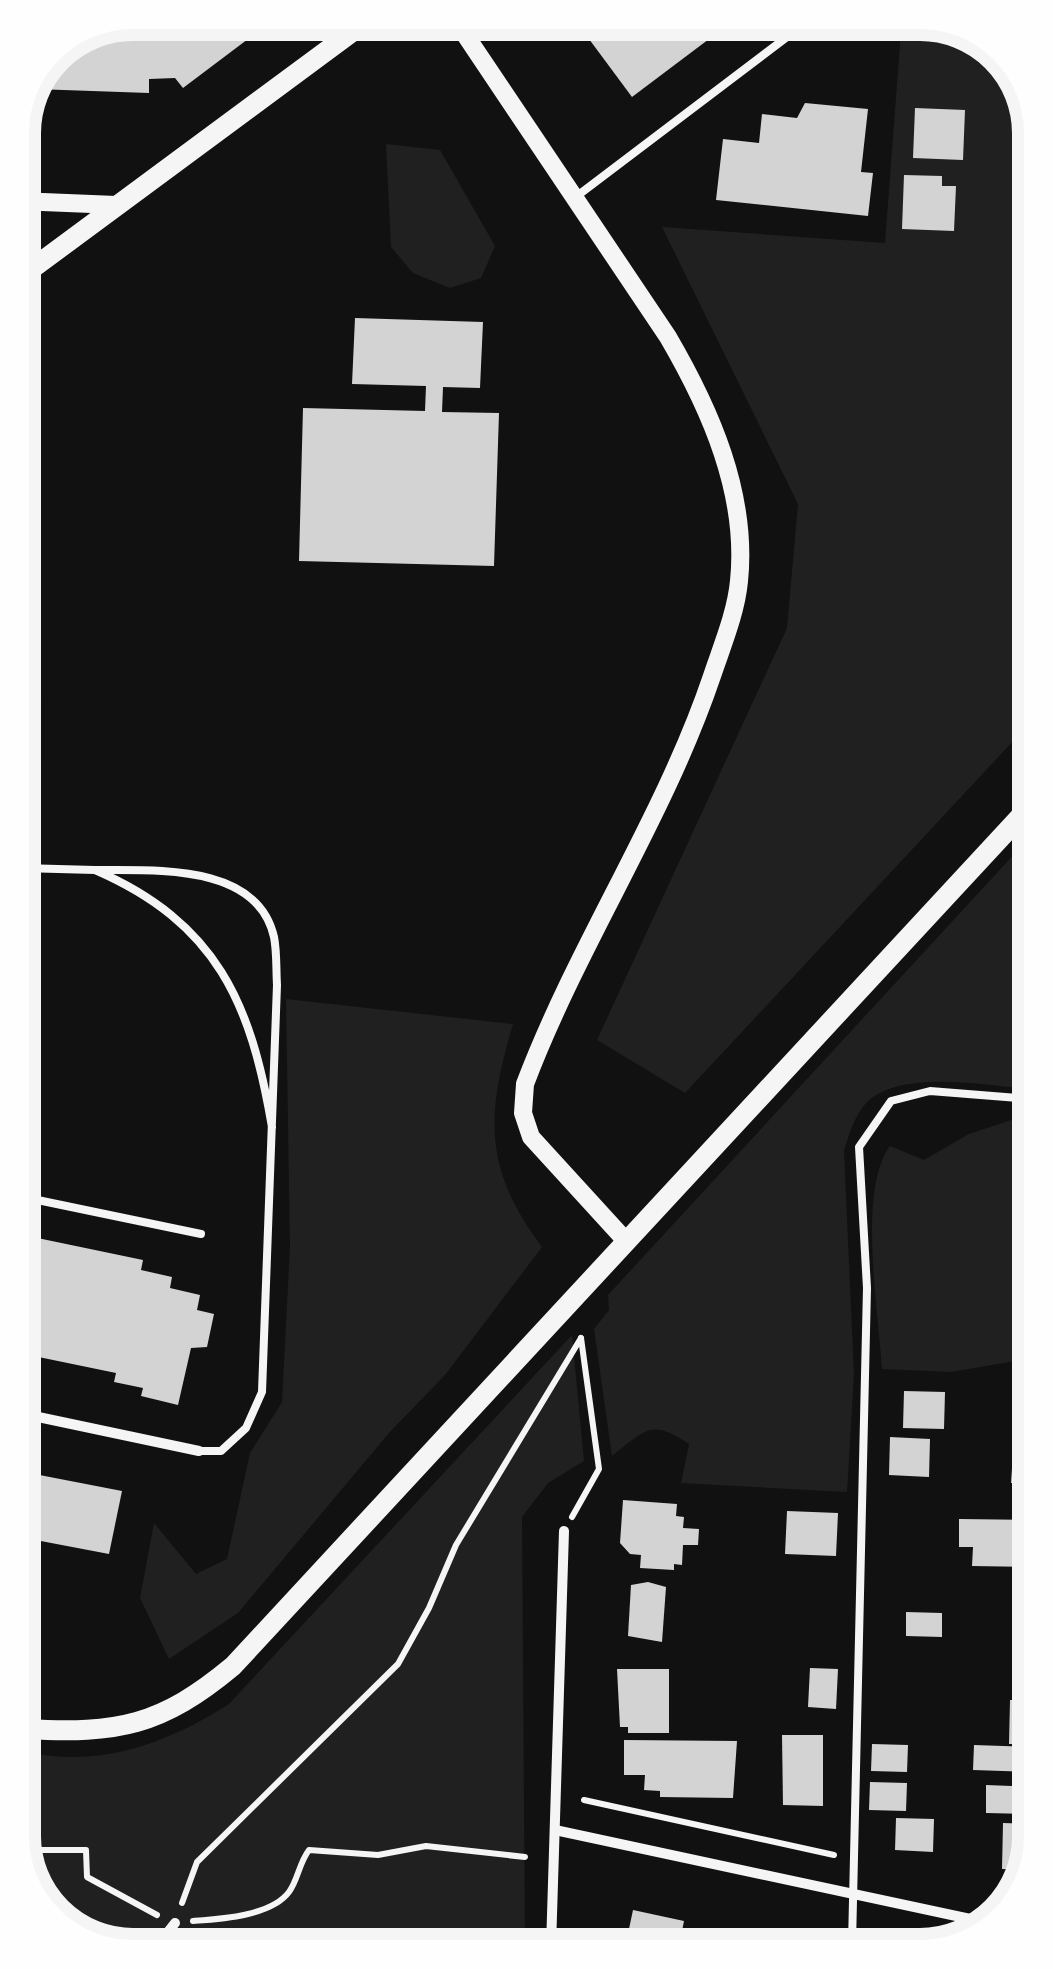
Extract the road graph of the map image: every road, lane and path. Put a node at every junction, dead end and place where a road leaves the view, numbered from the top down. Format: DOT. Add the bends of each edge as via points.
graph roads {
  1 [pos="337,35"];
  2 [pos="465,35"];
  3 [pos="790,35"];
  4 [pos="575,198"];
  5 [pos="35,202"];
  6 [pos="116,205"];
  7 [pos="35,265"];
  8 [pos="1018,819"];
  9 [pos="35,868"];
  10 [pos="95,870"];
  11 [pos="1018,1098"];
  12 [pos="272,1127"];
  13 [pos="35,1199"];
  14 [pos="201,1234"];
  15 [pos="626,1241"];
  16 [pos="35,1416"];
  17 [pos="199,1451"];
  18 [pos="564,1531"];
  19 [pos="35,1729"];
  20 [pos="584,1800"];
  21 [pos="555,1830"];
  22 [pos="36,1850"];
  23 [pos="834,1855"];
  24 [pos="525,1857"];
  25 [pos="854,1894"];
  26 [pos="127,1901"];
  27 [pos="222,1918"];
  28 [pos="971,1919"];
  29 [pos="176,1923"];
  30 [pos="167,1934"];
  31 [pos="551,1934"];
  32 [pos="852,1934"];
  1 -- 6 [label="main road"];
  2 -- 4 [label="street"];
  3 -- 4 [label="lane"];
  4 -- 15 [label="street" via="700,392 729,472 738,536 740,582 704,701 526,1084 523,1114 531,1136"];
  5 -- 6 [label="street"];
  6 -- 7 [label="main road"];
  8 -- 15 [label="main road"];
  9 -- 10 [label="lane"];
  10 -- 12 [label="lane" via="165,908 206,950 259,1052"];
  10 -- 12 [label="lane" via="196,872 228,884 260,909 274,934 277,985"];
  11 -- 25 [label="lane" via="930,1092 891,1101 859,1147 867,1288"];
  12 -- 17 [label="lane" via="262,1392 246,1428 221,1451"];
  13 -- 14 [label="lane"];
  15 -- 19 [label="main road" via="234,1666 161,1715 94,1732"];
  16 -- 17 [label="street"];
  18 -- 21 [label="street"];
  18 -- 29 [label="path" via="599,1469 580,1334 456,1546 398,1664 198,1862"];
  20 -- 23 [label="path"];
  21 -- 25 [label="street"];
  21 -- 31 [label="street"];
  22 -- 26 [label="path" via="86,1850 87,1877"];
  24 -- 27 [label="path" via="426,1846 378,1855 309,1850 292,1889 278,1903"];
  25 -- 28 [label="street"];
  25 -- 32 [label="lane"];
  29 -- 30 [label="street"];
}
